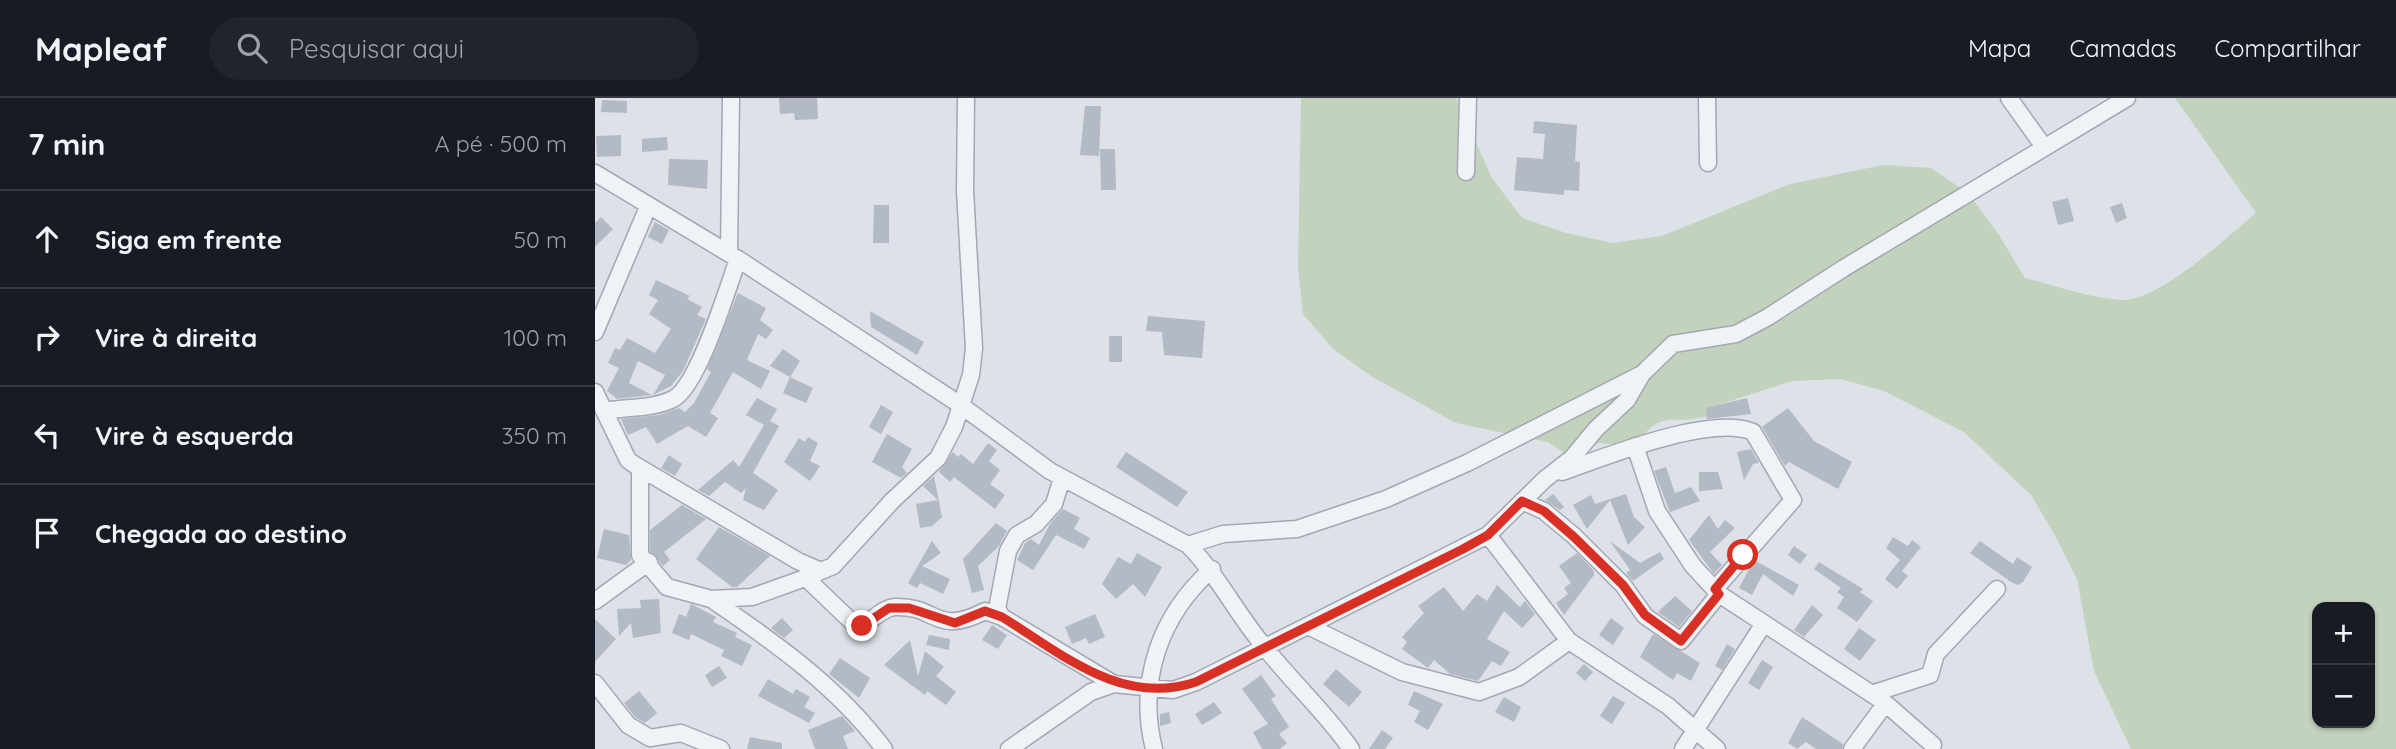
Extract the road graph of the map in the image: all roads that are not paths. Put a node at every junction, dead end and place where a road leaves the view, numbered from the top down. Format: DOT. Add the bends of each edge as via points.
graph roads {
  1 [pos="731,98"];
  2 [pos="966,98"];
  3 [pos="1468,98"];
  4 [pos="1707,98"];
  5 [pos="2009,98"];
  6 [pos="2127,98"];
  7 [pos="2044,147"];
  8 [pos="1708,163"];
  9 [pos="1467,172"];
  10 [pos="595,173"];
  11 [pos="648,207"];
  12 [pos="733,256"];
  13 [pos="595,332"];
  14 [pos="1642,374"];
  15 [pos="595,392"];
  16 [pos="959,404"];
  17 [pos="604,411"];
  18 [pos="1635,446"];
  19 [pos="640,469"];
  20 [pos="1062,478"];
  21 [pos="1545,479"];
  22 [pos="1522,501"];
  23 [pos="1488,535"];
  24 [pos="1188,545"];
  25 [pos="649,562"];
  26 [pos="1212,569"];
  27 [pos="814,575"];
  28 [pos="1997,589"];
  29 [pos="1717,591"];
  30 [pos="711,599"];
  31 [pos="595,601"];
  32 [pos="1002,617"];
  33 [pos="1763,625"];
  34 [pos="1308,626"];
  35 [pos="1569,641"];
  36 [pos="1263,646"];
  37 [pos="595,683"];
  38 [pos="1115,684"];
  39 [pos="1150,689"];
  40 [pos="1871,694"];
  41 [pos="1885,704"];
  42 [pos="1696,730"];
  43 [pos="1933,745"];
  44 [pos="721,749"];
  45 [pos="884,749"];
  46 [pos="1009,749"];
  47 [pos="1154,749"];
  48 [pos="1351,749"];
  49 [pos="1683,749"];
  50 [pos="1717,749"];
  51 [pos="1852,749"];
  1 -- 12 [label="street"];
  2 -- 16 [label="street" via="965,191 974,348 971,375"];
  3 -- 9 [label="street"];
  4 -- 8 [label="street"];
  5 -- 7 [label="street"];
  6 -- 7 [label="street"];
  7 -- 14 [label="street" via="1768,317 1736,334 1673,344"];
  10 -- 11 [label="street"];
  11 -- 12 [label="street"];
  11 -- 13 [label="street"];
  12 -- 16 [label="street"];
  12 -- 17 [label="street" via="717,321 685,389 675,399 659,404"];
  14 -- 21 [label="street" via="1627,400 1572,458"];
  14 -- 24 [label="street" via="1387,499 1297,529 1223,534"];
  15 -- 17 [label="street"];
  16 -- 20 [label="street"];
  16 -- 27 [label="street" via="951,435 938,458 833,566"];
  17 -- 19 [label="street" via="628,460"];
  18 -- 21 [label="street"];
  18 -- 29 [label="street" via="1657,511 1693,566"];
  18 -- 29 [label="street" via="1735,427 1753,432 1765,448 1794,500"];
  19 -- 25 [label="street" via="640,555"];
  19 -- 27 [label="street" via="730,519"];
  20 -- 24 [label="street"];
  20 -- 32 [label="street" via="1054,504 1037,524 1017,536 1008,551 996,610"];
  21 -- 22 [label="street"];
  22 -- 23 [label="street"];
  22 -- 29 [label="street" via="1564,528 1623,585 1645,615 1681,641"];
  23 -- 34 [label="street"];
  23 -- 35 [label="street"];
  24 -- 26 [label="street"];
  25 -- 30 [label="street" via="667,587"];
  25 -- 31 [label="street"];
  26 -- 36 [label="street" via="1234,609"];
  26 -- 39 [label="street" via="1192,586 1164,627"];
  27 -- 30 [label="street" via="752,597"];
  27 -- 32 [label="street" via="855,625 862,626 897,607 955,623 985,611"];
  28 -- 40 [label="street" via="1936,654 1930,675"];
  29 -- 33 [label="street"];
  30 -- 45 [label="street" via="792,656 842,700"];
  32 -- 38 [label="street"];
  33 -- 40 [label="street"];
  33 -- 42 [label="street"];
  34 -- 35 [label="street" via="1402,671 1479,692 1519,677"];
  34 -- 36 [label="street"];
  35 -- 42 [label="street" via="1668,706"];
  36 -- 39 [label="street" via="1196,682 1173,690"];
  36 -- 48 [label="street"];
  37 -- 44 [label="street" via="628,725 650,738 681,733"];
  38 -- 39 [label="street"];
  38 -- 46 [label="street" via="1091,692"];
  39 -- 47 [label="street" via="1148,723"];
  40 -- 41 [label="street"];
  41 -- 43 [label="street"];
  41 -- 51 [label="street"];
  42 -- 49 [label="street"];
  42 -- 50 [label="street"];
}
